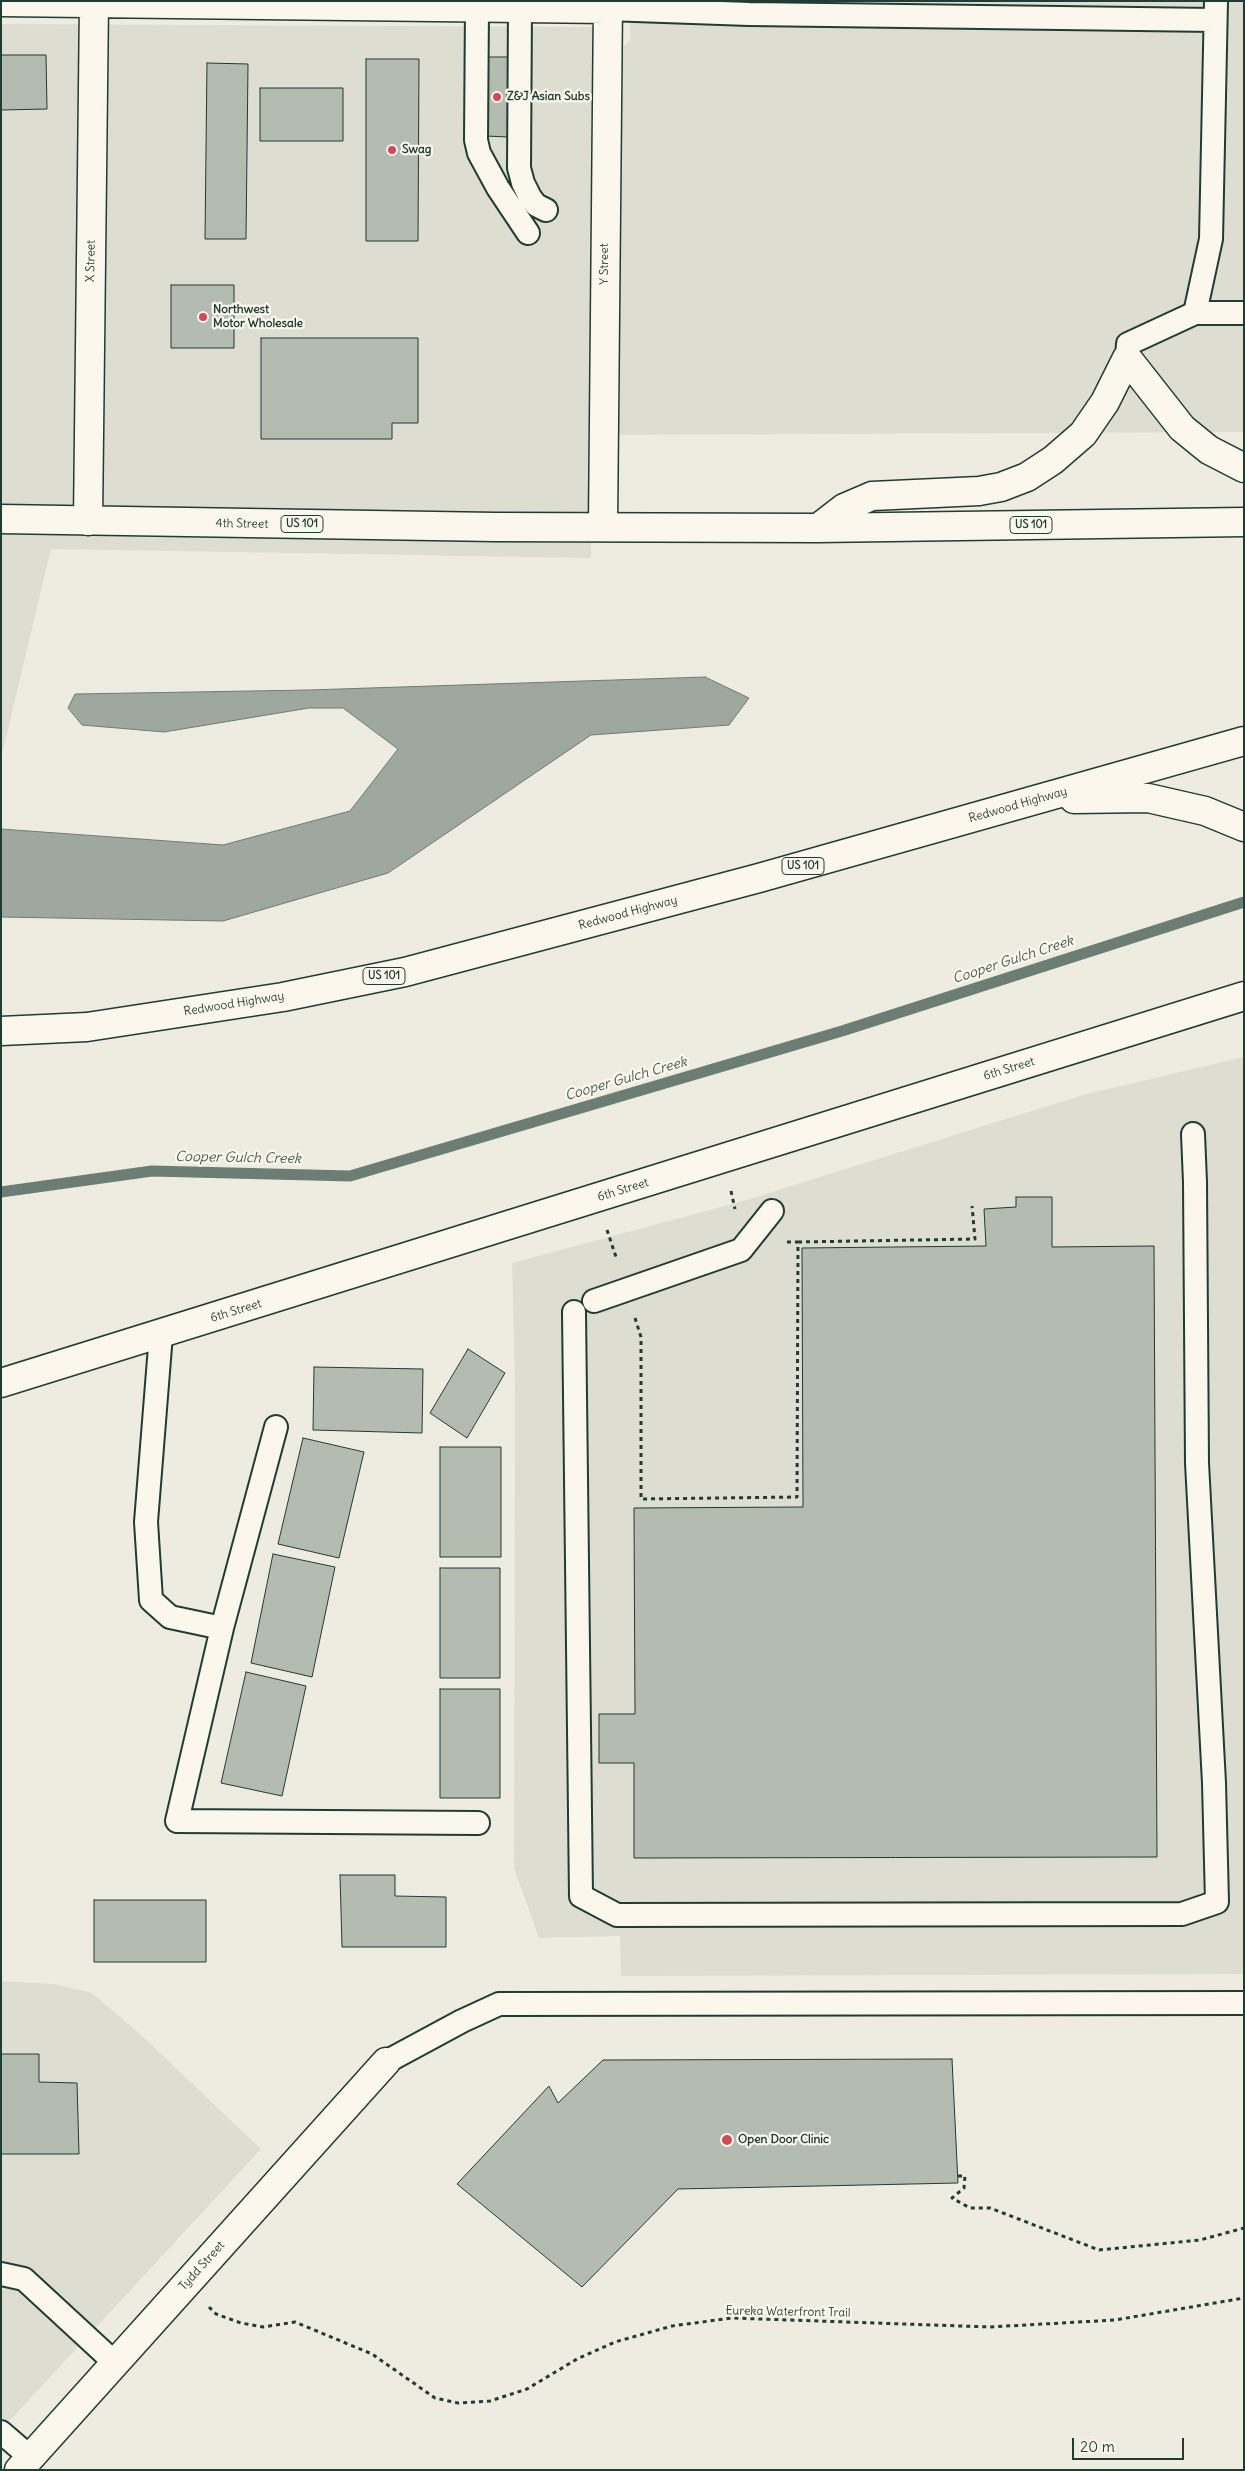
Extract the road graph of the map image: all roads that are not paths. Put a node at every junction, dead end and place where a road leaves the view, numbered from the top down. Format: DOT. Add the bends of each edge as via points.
graph roads {
  1 [pos="1,2"];
  2 [pos="94,2"];
  3 [pos="608,5"];
  4 [pos="477,7"];
  5 [pos="520,8"];
  6 [pos="1216,11"];
  7 [pos="546,210"];
  8 [pos="528,233"];
  9 [pos="1195,313"];
  10 [pos="1244,313"];
  11 [pos="1127,358"];
  12 [pos="1244,468"];
  13 [pos="1,519"];
  14 [pos="88,522"];
  15 [pos="1244,522"];
  16 [pos="603,526"];
  17 [pos="818,528"];
  18 [pos="1244,741"];
  19 [pos="1244,827"];
  20 [pos="846,853"];
  21 [pos="1244,996"];
  22 [pos="1,1031"];
  23 [pos="1193,1134"];
  24 [pos="772,1211"];
  25 [pos="594,1301"];
  26 [pos="574,1312"];
  27 [pos="161,1334"];
  28 [pos="1,1383"];
  29 [pos="276,1427"];
  30 [pos="222,1628"];
  31 [pos="478,1823"];
  32 [pos="1244,2003"];
  33 [pos="386,2062"];
  34 [pos="1,2274"];
  35 [pos="115,2363"];
  36 [pos="1,2432"];
  37 [pos="25,2464"];
  1 -- 2 [label="main road"];
  2 -- 4 [label="main road"];
  2 -- 14 [label="main road, X Street"];
  3 -- 5 [label="main road"];
  3 -- 6 [label="lane" via="749,14"];
  3 -- 16 [label="main road, Y Street"];
  4 -- 5 [label="main road"];
  4 -- 8 [label="lane" via="476,140 479,153 498,188"];
  5 -- 7 [label="lane" via="519,168 530,197"];
  6 -- 9 [label="lane" via="1211,239"];
  9 -- 10 [label="lane"];
  9 -- 11 [label="lane" via="1128,344"];
  11 -- 12 [label="main road" via="1182,428 1209,450"];
  11 -- 17 [label="main road" via="1105,402 1082,434 1053,460 1027,477 979,491 872,496 844,508"];
  13 -- 14 [label="main road, 4th Street / US 101"];
  14 -- 16 [label="main road, 4th Street / US 101"];
  15 -- 17 [label="main road, US 101"];
  16 -- 17 [label="main road, US 101"];
  18 -- 20 [label="main road, Redwood Highway / US 101"];
  19 -- 20 [label="main road" via="1204,811 1148,798 1075,799"];
  20 -- 22 [label="main road, Redwood Highway / US 101" via="405,972 283,997 96,1026"];
  21 -- 27 [label="main road, 6th Street"];
  23 -- 26 [label="lane" via="1197,1463 1214,1773 1217,1902 1182,1914 618,1915 581,1896"];
  24 -- 25 [label="lane" via="741,1250"];
  27 -- 28 [label="main road, 6th Street"];
  27 -- 30 [label="lane" via="146,1522 152,1600 170,1617"];
  29 -- 30 [label="lane"];
  30 -- 31 [label="lane" via="177,1821"];
  32 -- 33 [label="lane" via="499,2004"];
  33 -- 35 [label="main road, Tydd Street"];
  34 -- 35 [label="lane" via="24,2279"];
  35 -- 37 [label="main road, Tydd Street"];
  36 -- 37 [label="lane"];
}
